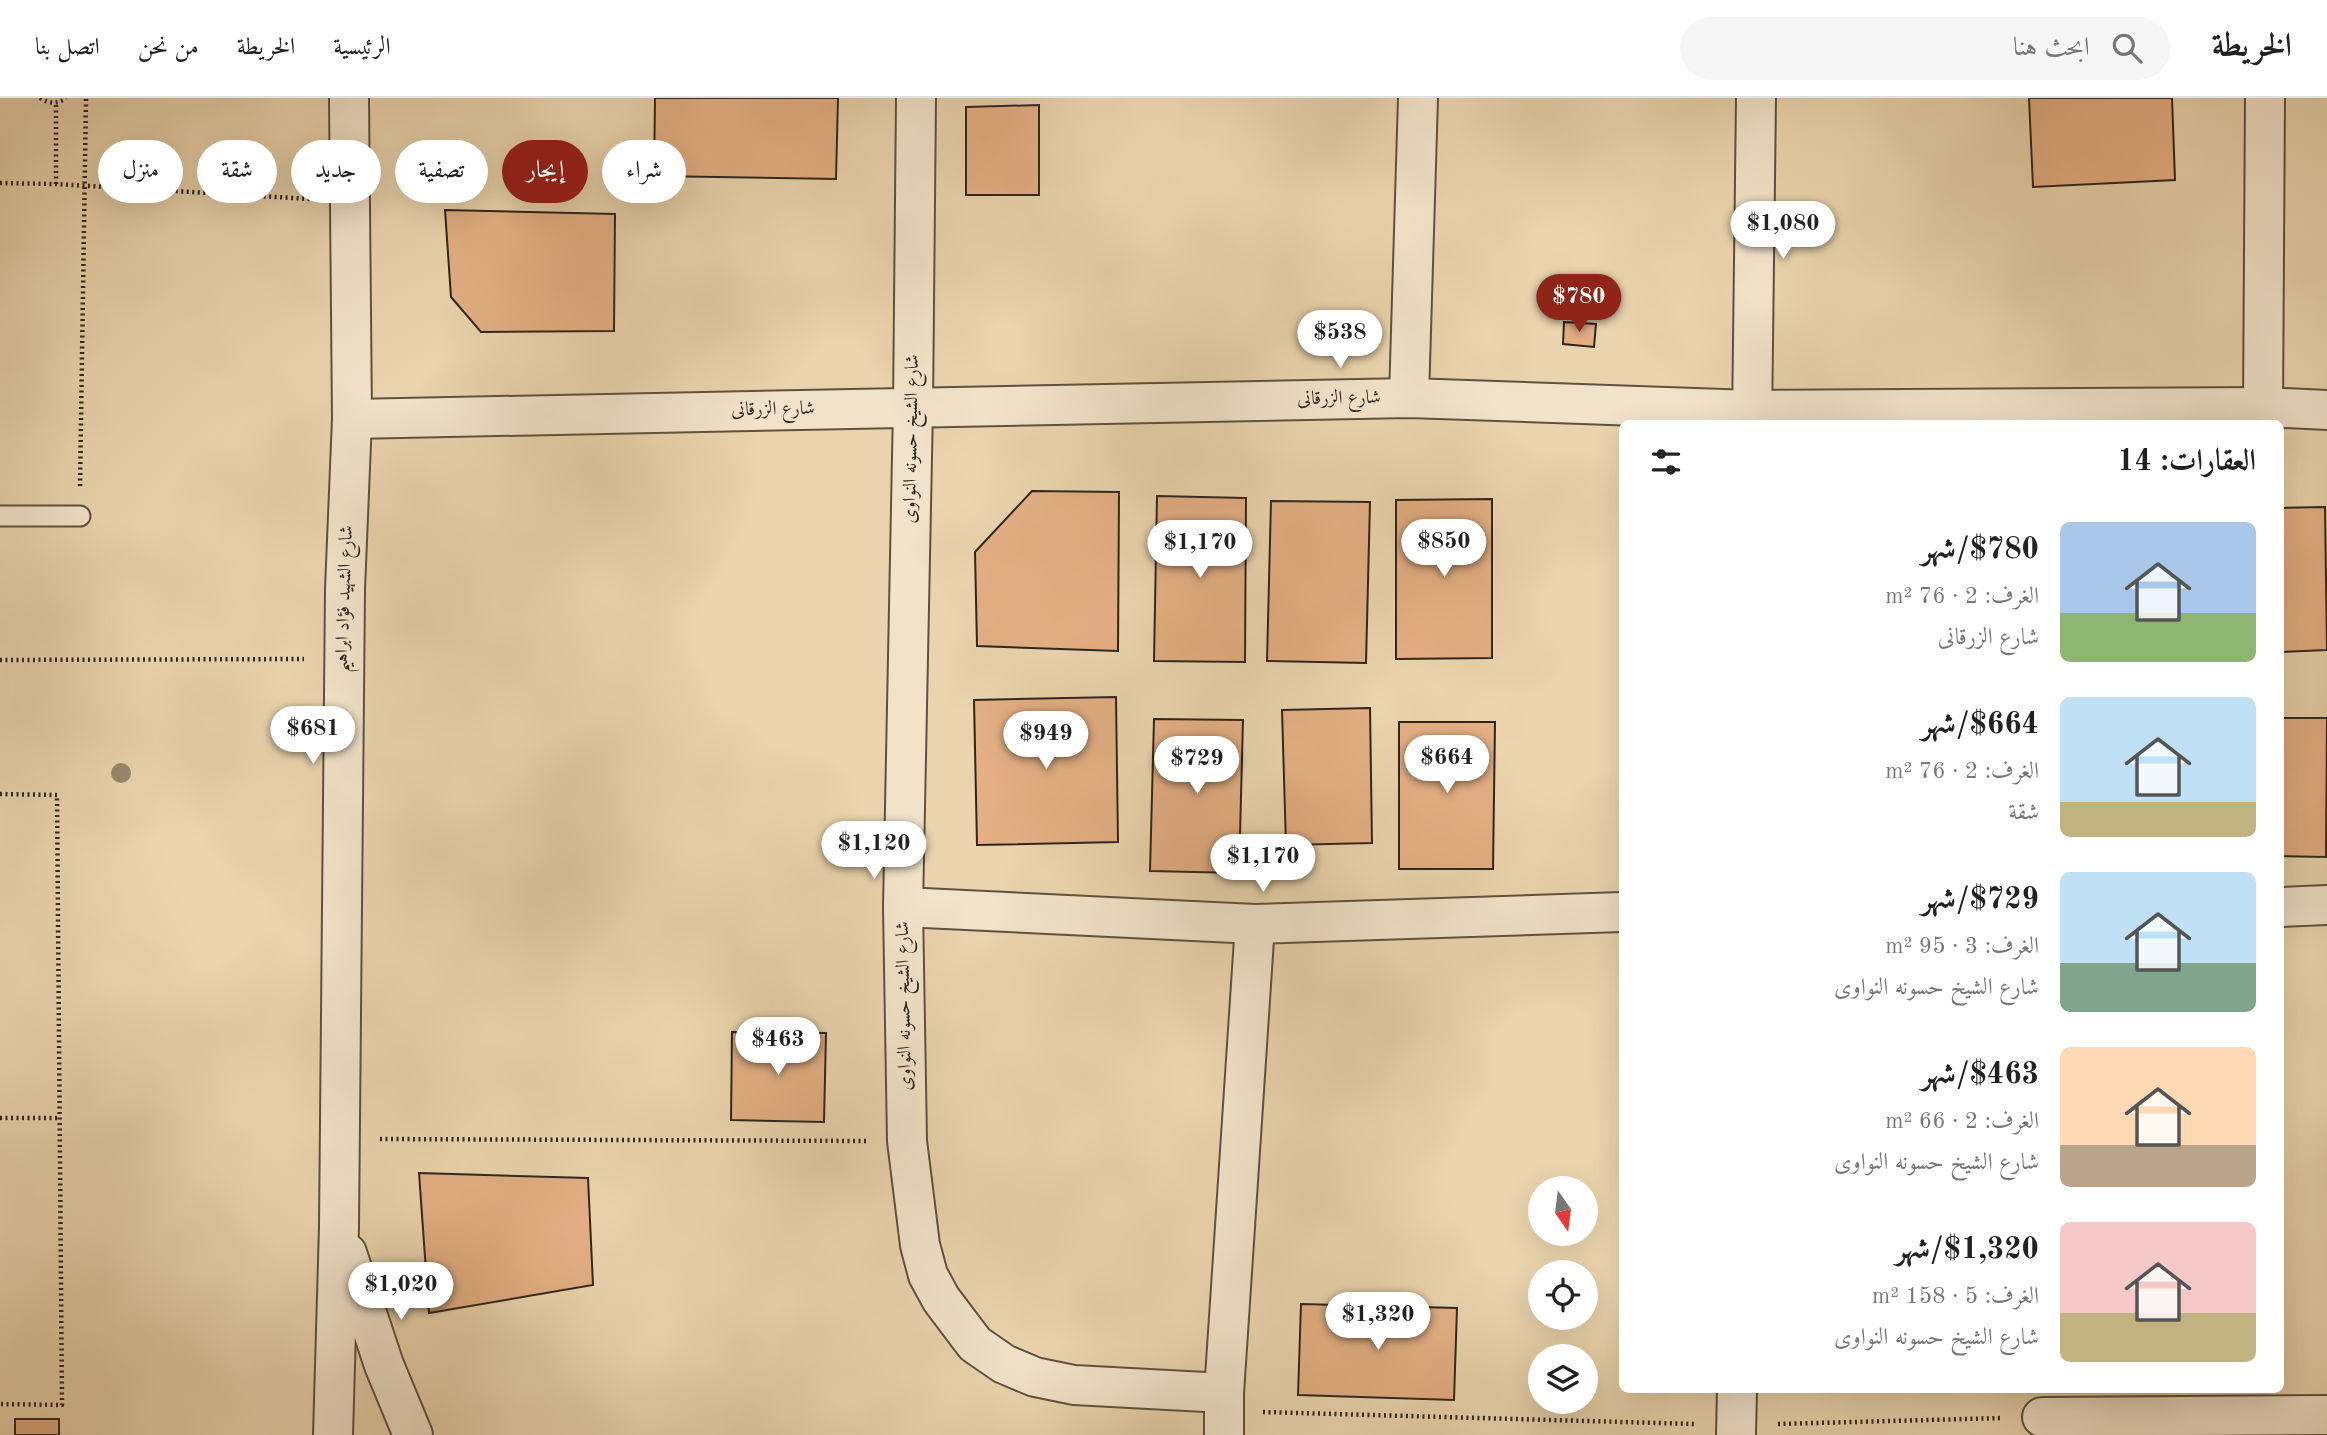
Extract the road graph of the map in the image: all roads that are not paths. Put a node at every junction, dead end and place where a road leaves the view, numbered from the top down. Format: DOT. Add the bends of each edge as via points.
graph roads {
  1 [pos="349,98"];
  2 [pos="916,98"];
  3 [pos="1418,98"];
  4 [pos="1756,98"];
  5 [pos="2265,98"];
  6 [pos="1409,398"];
  7 [pos="913,407"];
  8 [pos="2263,407"];
  9 [pos="2327,410"];
  10 [pos="1752,417"];
  11 [pos="352,419"];
  12 [pos="0,516"];
  13 [pos="80,516"];
  14 [pos="2327,905"];
  15 [pos="903,907"];
  16 [pos="2284,907"];
  17 [pos="1619,912"];
  18 [pos="1255,924"];
  19 [pos="339,1227"];
  20 [pos="1224,1413"];
  21 [pos="2247,1414"];
  22 [pos="2327,1415"];
  23 [pos="2042,1417"];
  24 [pos="333,1435"];
  25 [pos="413,1435"];
  1 -- 11 [label="street, شارع الشهيد فؤاد ابراهيم"];
  2 -- 7 [label="street, شارع الشيخ حسونه النواوى"];
  3 -- 6 [label="street"];
  4 -- 10 [label="street"];
  5 -- 8 [label="street"];
  6 -- 7 [label="street, شارع الزرقانى"];
  6 -- 10 [label="street, شارع الزرقانى"];
  7 -- 11 [label="street, شارع الزرقانى"];
  7 -- 15 [label="street, شارع الشيخ حسونه النواوى"];
  8 -- 9 [label="street, شارع الزرقانى"];
  8 -- 10 [label="street, شارع الزرقانى"];
  11 -- 19 [label="street, شارع الشهيد فؤاد ابراهيم" via="344,659"];
  12 -- 13 [label="lane"];
  14 -- 16 [label="street"];
  15 -- 18 [label="street"];
  15 -- 20 [label="street, شارع الشيخ حسونه النواوى" via="907,1141 920,1245 928,1275 941,1298 975,1343 1004,1364 1035,1377"];
  17 -- 18 [label="street"];
  18 -- 20 [label="street"];
  19 -- 24 [label="street, شارع الشهيد فؤاد ابراهيم"];
  19 -- 25 [label="street, شارع الشهيد فؤاد ابراهيم" via="384,1365"];
  21 -- 22 [label="street"];
  21 -- 23 [label="street"];
}
